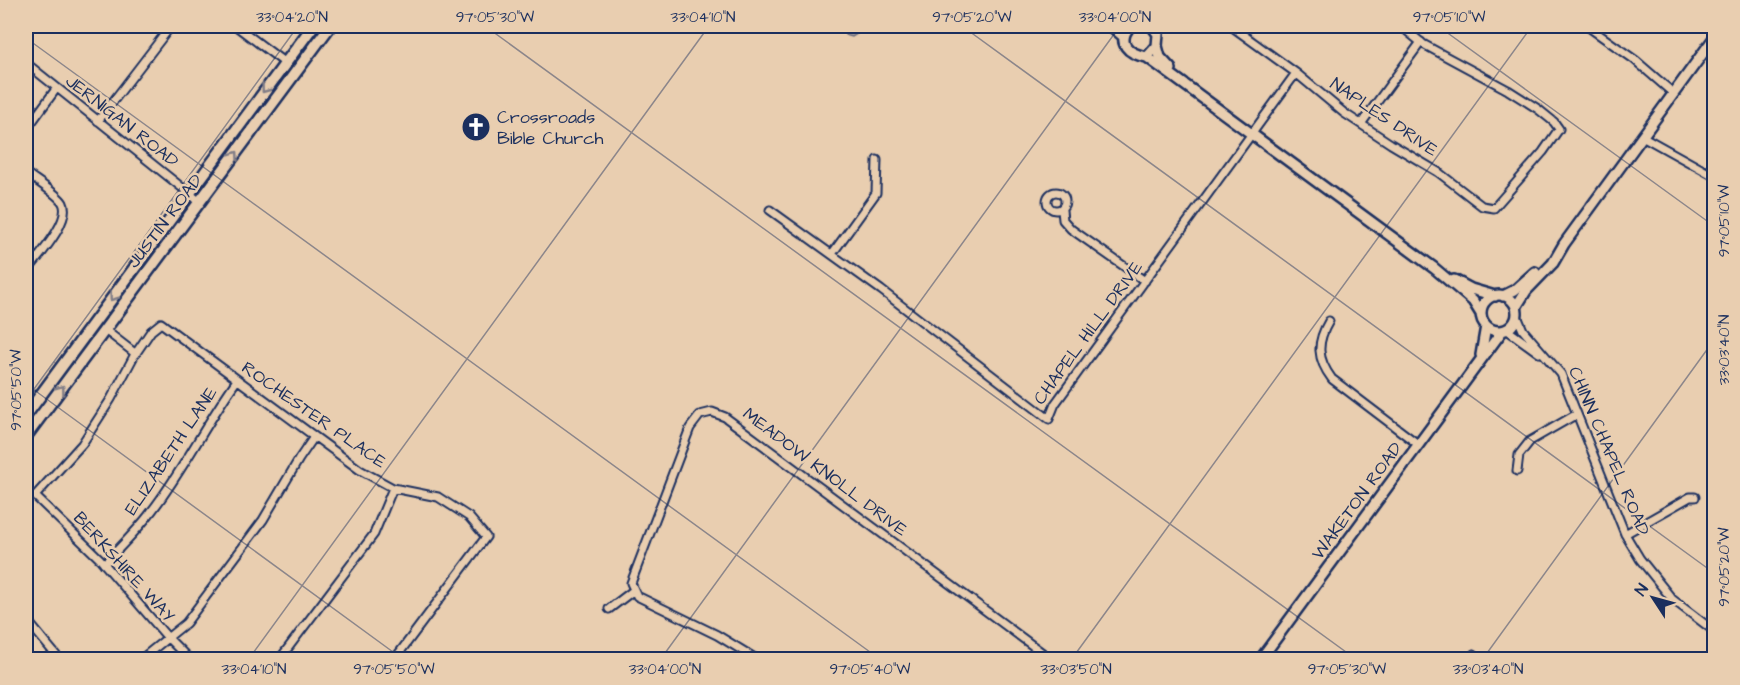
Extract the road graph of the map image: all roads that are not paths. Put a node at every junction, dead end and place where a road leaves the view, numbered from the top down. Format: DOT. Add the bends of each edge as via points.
graph roads {
  1 [pos="171,26"];
  2 [pos="236,26"];
  3 [pos="313,26"];
  4 [pos="330,26"];
  5 [pos="1111,26"];
  6 [pos="1130,26"];
  7 [pos="1231,26"];
  8 [pos="1401,26"];
  9 [pos="1587,26"];
  10 [pos="1156,27"];
  11 [pos="1124,36"];
  12 [pos="1714,38"];
  13 [pos="1421,42"];
  14 [pos="1158,46"];
  15 [pos="1147,57"];
  16 [pos="26,63"];
  17 [pos="285,63"];
  18 [pos="1296,73"];
  19 [pos="1180,80"];
  20 [pos="56,89"];
  21 [pos="1673,93"];
  22 [pos="98,121"];
  23 [pos="1361,124"];
  24 [pos="26,130"];
  25 [pos="1253,134"];
  26 [pos="1642,136"];
  27 [pos="877,160"];
  28 [pos="26,173"];
  29 [pos="1714,176"];
  30 [pos="189,193"];
  31 [pos="200,202"];
  32 [pos="770,210"];
  33 [pos="1062,210"];
  34 [pos="1564,244"];
  35 [pos="832,254"];
  36 [pos="1434,268"];
  37 [pos="26,273"];
  38 [pos="1144,281"];
  39 [pos="1499,296"];
  40 [pos="1516,311"];
  41 [pos="1481,314"];
  42 [pos="1329,321"];
  43 [pos="1486,326"];
  44 [pos="105,330"];
  45 [pos="1504,330"];
  46 [pos="136,354"];
  47 [pos="1549,359"];
  48 [pos="1480,361"];
  49 [pos="237,380"];
  50 [pos="1576,414"];
  51 [pos="26,415"];
  52 [pos="26,436"];
  53 [pos="314,437"];
  54 [pos="1419,445"];
  55 [pos="1518,471"];
  56 [pos="393,488"];
  57 [pos="1695,497"];
  58 [pos="1625,534"];
  59 [pos="104,564"];
  60 [pos="634,590"];
  61 [pos="609,609"];
  62 [pos="26,619"];
  63 [pos="1714,631"];
  64 [pos="168,638"];
  65 [pos="1042,656"];
  66 [pos="60,660"];
  67 [pos="140,660"];
  68 [pos="190,660"];
  69 [pos="279,660"];
  70 [pos="394,660"];
  71 [pos="758,660"];
  72 [pos="1052,660"];
  73 [pos="1260,660"];
  1 -- 22 [label="street"];
  2 -- 17 [label="street"];
  3 -- 17 [label="main road, JUSTIN ROAD"];
  31 -- 4 [label="main road, JUSTIN ROAD, one-way"];
  5 -- 11 [label="street"];
  6 -- 11 [label="street"];
  7 -- 18 [label="street, NAPLES DRIVE"];
  8 -- 13 [label="street"];
  9 -- 21 [label="street"];
  10 -- 14 [label="street"];
  11 -- 15 [label="street" via="1128,50"];
  12 -- 21 [label="street"];
  13 -- 23 [label="street"];
  13 -- 23 [label="street, NAPLES DRIVE" via="1508,90 1546,116 1559,129 1544,152 1494,208 1482,206 1438,172"];
  14 -- 15 [label="street"];
  14 -- 19 [label="street" via="1160,57"];
  15 -- 19 [label="street"];
  16 -- 20 [label="street, JERNIGAN ROAD"];
  17 -- 30 [label="main road, JUSTIN ROAD, one-way"];
  18 -- 23 [label="street, NAPLES DRIVE"];
  18 -- 25 [label="street, CHAPEL HILL DRIVE"];
  19 -- 25 [label="street"];
  20 -- 22 [label="street, JERNIGAN ROAD"];
  20 -- 24 [label="street"];
  21 -- 26 [label="street"];
  22 -- 30 [label="street, JERNIGAN ROAD"];
  25 -- 36 [label="street"];
  25 -- 38 [label="street, CHAPEL HILL DRIVE"];
  26 -- 29 [label="street"];
  26 -- 34 [label="street"];
  27 -- 35 [label="street" via="876,193"];
  28 -- 37 [label="street" via="62,201 65,210 60,226"];
  30 -- 31 [label="street, JERNIGAN ROAD"];
  30 -- 51 [label="main road, JUSTIN ROAD, one-way"];
  31 -- 44 [label="main road, JUSTIN ROAD"];
  32 -- 35 [label="street, CHAPEL HILL DRIVE"];
  33 -- 38 [label="street" via="1063,220 1071,229"];
  34 -- 39 [label="street" via="1520,286"];
  34 -- 40 [label="street" via="1553,263 1526,291"];
  35 -- 38 [label="street, CHAPEL HILL DRIVE" via="1048,419"];
  36 -- 39 [label="street" via="1471,289"];
  36 -- 41 [label="street"];
  39 -- 40 [label="street" via="1510,300"];
  39 -- 41 [label="street" via="1485,302"];
  40 -- 45 [label="street" via="1513,324"];
  40 -- 47 [label="street, CHINN CHAPEL ROAD" via="1523,330"];
  41 -- 43 [label="street"];
  42 -- 54 [label="street" via="1321,335 1322,366 1332,379"];
  43 -- 45 [label="street"];
  43 -- 48 [label="street, WAKETON ROAD"];
  44 -- 46 [label="street"];
  52 -- 44 [label="main road, JUSTIN ROAD, one-way"];
  45 -- 47 [label="street, CHINN CHAPEL ROAD"];
  45 -- 48 [label="street, WAKETON ROAD"];
  46 -- 49 [label="street, ROCHESTER PLACE" via="161,323"];
  46 -- 59 [label="street, BERKSHIRE WAY" via="82,444 35,496"];
  47 -- 50 [label="street, CHINN CHAPEL ROAD" via="1561,374"];
  48 -- 54 [label="street, WAKETON ROAD"];
  49 -- 53 [label="street, ROCHESTER PLACE"];
  49 -- 59 [label="street, ELIZABETH LANE" via="152,512"];
  50 -- 55 [label="street" via="1530,441 1519,455"];
  50 -- 58 [label="street, CHINN CHAPEL ROAD"];
  53 -- 56 [label="street, ROCHESTER PLACE"];
  53 -- 64 [label="street" via="263,520 186,623"];
  54 -- 73 [label="street, WAKETON ROAD"];
  56 -- 69 [label="street" via="374,534"];
  56 -- 70 [label="street, ROCHESTER PLACE" via="438,497 469,517 486,537"];
  57 -- 58 [label="street"];
  58 -- 63 [label="street, CHINN CHAPEL ROAD" via="1660,587"];
  59 -- 64 [label="street, BERKSHIRE WAY"];
  60 -- 61 [label="street"];
  60 -- 65 [label="street, MEADOW KNOLL DRIVE" via="631,584 635,571 690,428 700,415 712,412 725,417"];
  60 -- 71 [label="street" via="637,596"];
  62 -- 66 [label="street"];
  64 -- 67 [label="street"];
  64 -- 68 [label="street, BERKSHIRE WAY"];
  65 -- 72 [label="street, MEADOW KNOLL DRIVE"];
}
